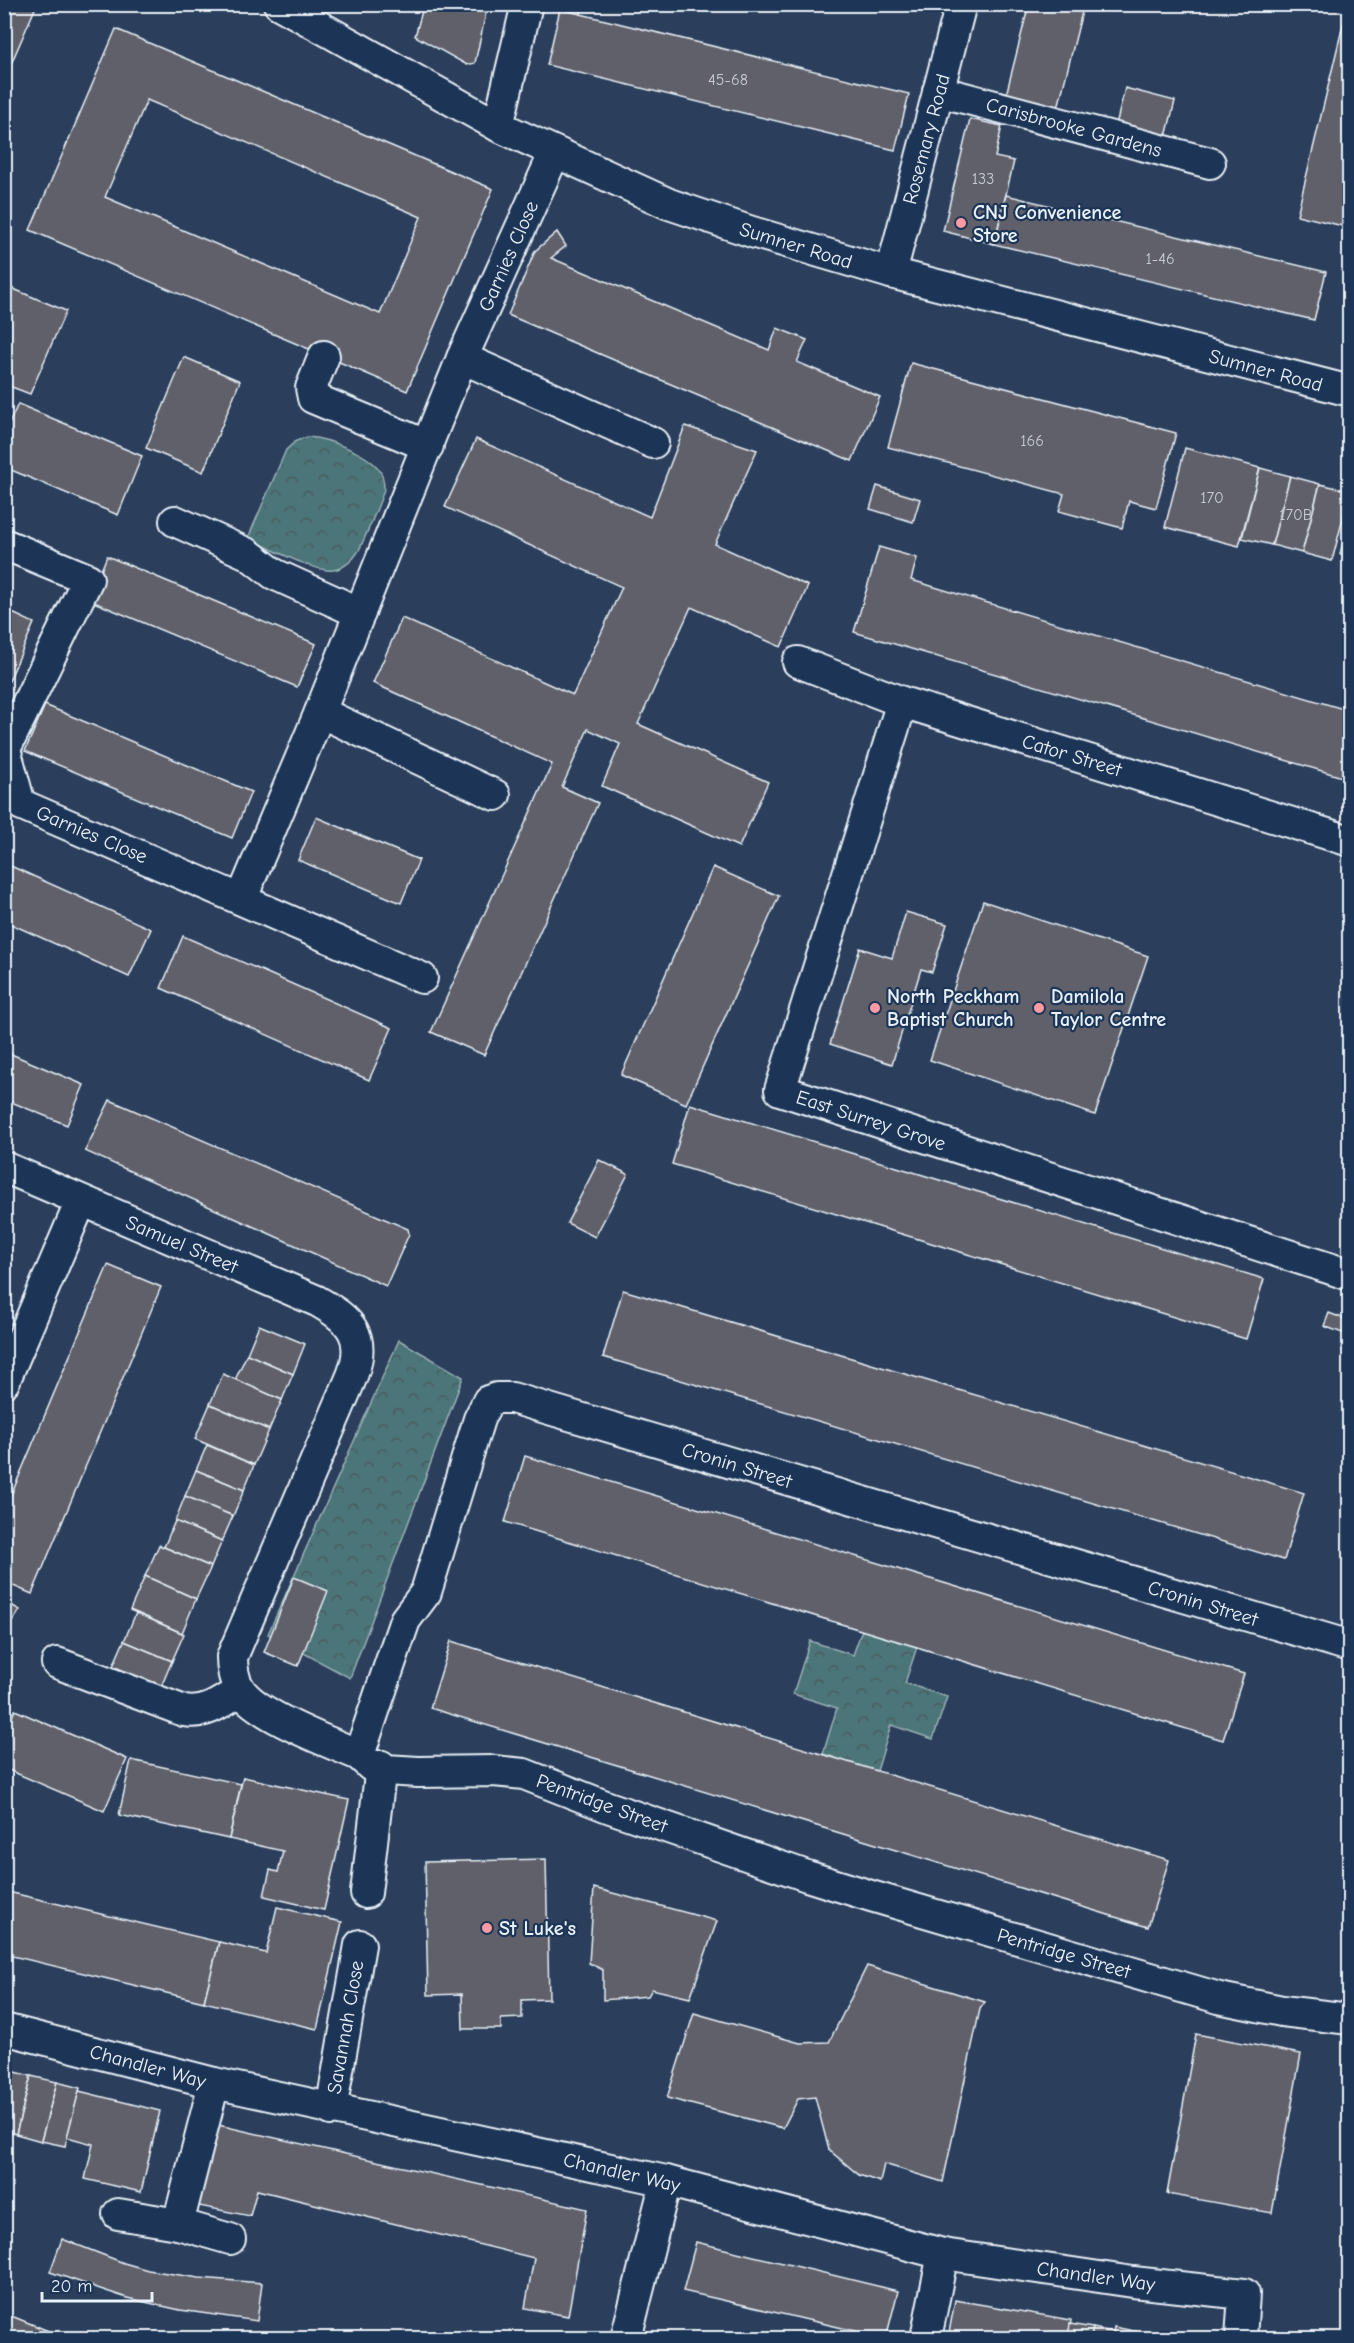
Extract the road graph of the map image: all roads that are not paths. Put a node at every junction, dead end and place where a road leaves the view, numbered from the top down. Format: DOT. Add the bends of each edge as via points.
graph roads {
  1 [pos="279,4"];
  2 [pos="527,4"];
  3 [pos="961,4"];
  4 [pos="938,91"];
  5 [pos="498,126"];
  6 [pos="554,153"];
  7 [pos="1210,163"];
  8 [pos="891,273"];
  9 [pos="324,356"];
  10 [pos="462,358"];
  11 [pos="1348,384"];
  12 [pos="653,443"];
  13 [pos="428,446"];
  14 [pos="175,521"];
  15 [pos="4,544"];
  16 [pos="360,613"];
  17 [pos="798,662"];
  18 [pos="902,702"];
  19 [pos="320,712"];
  20 [pos="495,795"];
  21 [pos="1350,841"];
  22 [pos="242,898"];
  23 [pos="422,978"];
  24 [pos="4,1167"];
  25 [pos="81,1201"];
  26 [pos="1350,1275"];
  27 [pos="4,1382"];
  28 [pos="1350,1646"];
  29 [pos="57,1663"];
  30 [pos="240,1690"];
  31 [pos="370,1761"];
  32 [pos="366,1893"];
  33 [pos="360,1945"];
  34 [pos="1350,2019"];
  35 [pos="4,2029"];
  36 [pos="214,2083"];
  37 [pos="331,2110"];
  38 [pos="666,2181"];
  39 [pos="118,2214"];
  40 [pos="178,2224"];
  41 [pos="230,2239"];
  42 [pos="943,2254"];
  43 [pos="626,2338"];
  44 [pos="926,2338"];
  45 [pos="1241,2338"];
  1 -- 5 [label="street, Sumner Road"];
  2 -- 5 [label="street"];
  3 -- 4 [label="street, Rosemary Road"];
  4 -- 7 [label="street, Carisbrooke Gardens"];
  4 -- 8 [label="street, Rosemary Road"];
  5 -- 6 [label="street, Sumner Road"];
  6 -- 8 [label="street, Sumner Road" via="707,218"];
  6 -- 10 [label="street, Garnies Close"];
  8 -- 11 [label="street, Sumner Road"];
  9 -- 13 [label="street" via="311,388 313,398"];
  10 -- 12 [label="street"];
  10 -- 13 [label="street, Garnies Close"];
  13 -- 16 [label="street, Garnies Close"];
  14 -- 16 [label="street" via="248,554 274,574"];
  15 -- 22 [label="street, Garnies Close" via="88,579 5,748 20,804"];
  16 -- 19 [label="street, Garnies Close"];
  17 -- 18 [label="street, Cator Street"];
  18 -- 21 [label="street, Cator Street"];
  18 -- 26 [label="street, East Surrey Grove" via="780,1090"];
  19 -- 20 [label="street"];
  19 -- 22 [label="street, Garnies Close"];
  22 -- 23 [label="street, Garnies Close"];
  24 -- 25 [label="street, Samuel Street"];
  25 -- 27 [label="street"];
  25 -- 30 [label="street, Samuel Street" via="317,1301 345,1318 354,1329 359,1348 352,1376 232,1657 232,1671"];
  28 -- 31 [label="street, Cronin Street" via="512,1398 497,1398 488,1401 479,1419 426,1592 405,1620"];
  29 -- 30 [label="street" via="196,1713 214,1707"];
  30 -- 31 [label="street, Pentridge Street" via="265,1712"];
  31 -- 32 [label="street"];
  31 -- 34 [label="street, Pentridge Street" via="386,1770 524,1774 608,1807 882,1899 1220,1998"];
  33 -- 37 [label="street, Savannah Close"];
  35 -- 36 [label="street, Chandler Way"];
  36 -- 37 [label="street, Chandler Way"];
  36 -- 40 [label="street"];
  37 -- 38 [label="street, Chandler Way"];
  38 -- 42 [label="street, Chandler Way"];
  38 -- 43 [label="street"];
  39 -- 40 [label="street"];
  40 -- 41 [label="street"];
  42 -- 44 [label="street"];
  42 -- 45 [label="street, Chandler Way" via="1244,2294"];
}
